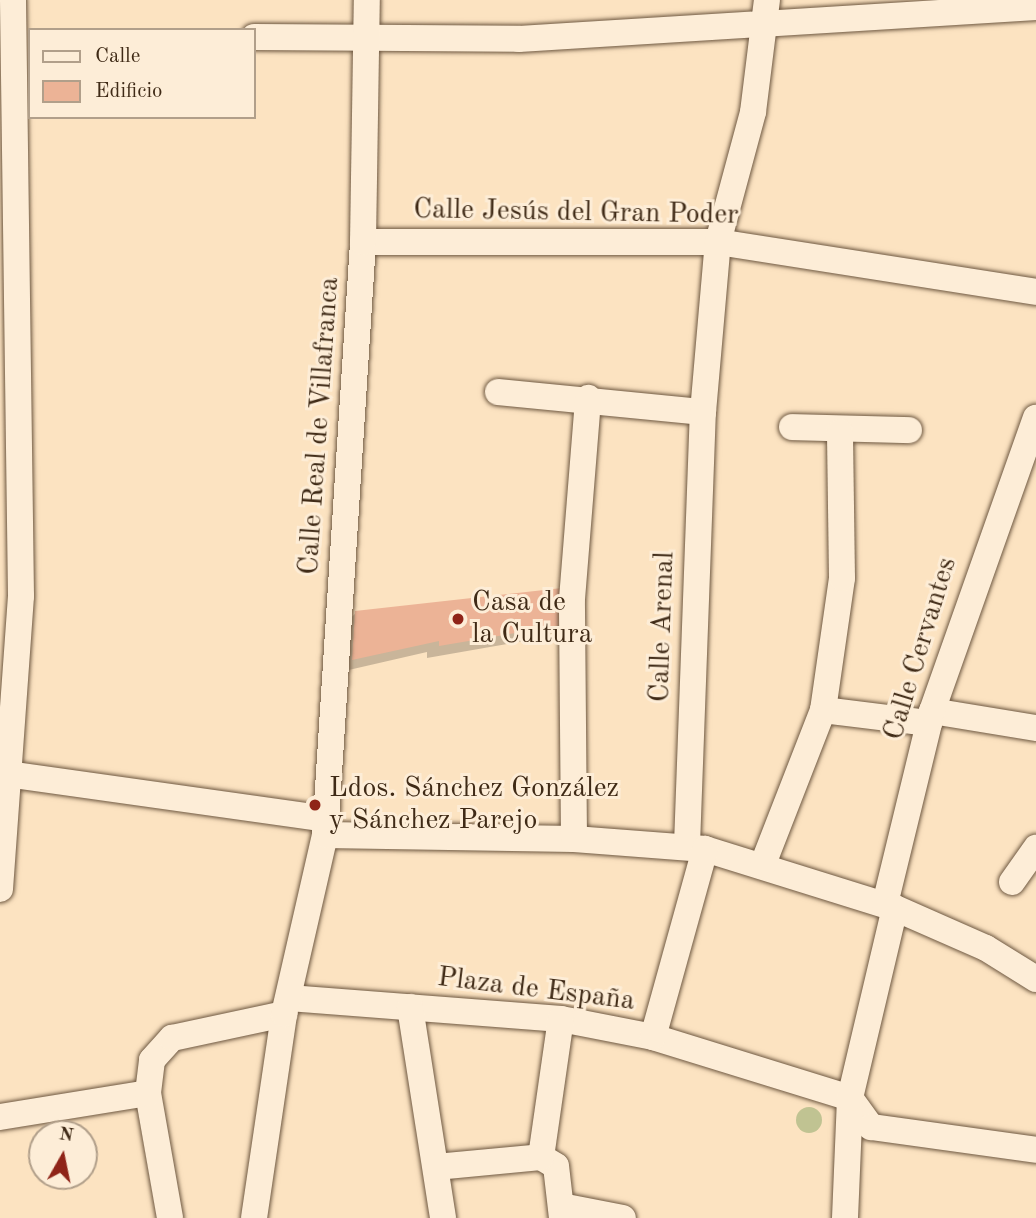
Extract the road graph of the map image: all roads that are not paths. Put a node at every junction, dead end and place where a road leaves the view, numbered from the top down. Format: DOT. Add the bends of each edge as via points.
graph roads {
  1 [pos="13,0"];
  2 [pos="367,0"];
  3 [pos="1036,7"];
  4 [pos="767,12"];
  5 [pos="14,37"];
  6 [pos="256,37"];
  7 [pos="366,37"];
  8 [pos="363,242"];
  9 [pos="718,242"];
  10 [pos="1036,292"];
  11 [pos="498,392"];
  12 [pos="588,398"];
  13 [pos="703,412"];
  14 [pos="1036,418"];
  15 [pos="792,428"];
  16 [pos="909,430"];
  17 [pos="840,432"];
  18 [pos="823,710"];
  19 [pos="931,718"];
  20 [pos="1036,728"];
  21 [pos="5,773"];
  22 [pos="326,827"];
  23 [pos="574,839"];
  24 [pos="696,847"];
  25 [pos="1036,848"];
  26 [pos="763,864"];
  27 [pos="1012,882"];
  28 [pos="0,889"];
  29 [pos="890,906"];
  30 [pos="1036,979"];
  31 [pos="286,1006"];
  32 [pos="410,1007"];
  33 [pos="561,1019"];
  34 [pos="653,1037"];
  35 [pos="148,1093"];
  36 [pos="850,1098"];
  37 [pos="0,1117"];
  38 [pos="1036,1150"];
  39 [pos="541,1157"];
  40 [pos="436,1167"];
  41 [pos="561,1212"];
  42 [pos="170,1218"];
  43 [pos="254,1218"];
  44 [pos="443,1218"];
  45 [pos="623,1218"];
  46 [pos="845,1218"];
  1 -- 5 [label="street"];
  2 -- 7 [label="street, Calle Real de Villafranca"];
  3 -- 4 [label="street"];
  4 -- 7 [label="street" via="519,40"];
  4 -- 9 [label="street, Calle Arenal" via="753,112"];
  5 -- 21 [label="street" via="20,596"];
  6 -- 7 [label="street"];
  7 -- 8 [label="street, Calle Real de Villafranca"];
  8 -- 9 [label="street, Calle Jesús del Gran Poder"];
  8 -- 22 [label="street, Calle Real de Villafranca"];
  9 -- 10 [label="street, Calle Jesús del Gran Poder"];
  9 -- 13 [label="street, Calle Arenal"];
  11 -- 12 [label="street"];
  12 -- 13 [label="street"];
  12 -- 23 [label="street" via="572,599"];
  13 -- 24 [label="street, Calle Arenal"];
  14 -- 19 [label="street, Calle Cervantes"];
  15 -- 17 [label="street"];
  16 -- 17 [label="street"];
  17 -- 18 [label="street" via="842,578"];
  18 -- 19 [label="street"];
  18 -- 26 [label="street"];
  19 -- 20 [label="street"];
  19 -- 29 [label="street, Calle Cervantes"];
  21 -- 22 [label="street"];
  21 -- 28 [label="street"];
  22 -- 23 [label="street"];
  22 -- 31 [label="street, Calle Real de Villafranca"];
  23 -- 24 [label="street"];
  24 -- 26 [label="street"];
  24 -- 34 [label="street, Calle Arenal"];
  25 -- 27 [label="street"];
  26 -- 29 [label="street"];
  29 -- 30 [label="street" via="986,948"];
  29 -- 36 [label="street, Calle Cervantes"];
  31 -- 32 [label="street, Plaza de España"];
  31 -- 35 [label="street, Plaza de España" via="172,1038 152,1060"];
  31 -- 43 [label="street, Calle Real de Villafranca"];
  32 -- 33 [label="street, Plaza de España"];
  32 -- 40 [label="street"];
  33 -- 34 [label="street, Plaza de España"];
  33 -- 39 [label="street"];
  34 -- 36 [label="street, Plaza de España"];
  35 -- 37 [label="street"];
  35 -- 42 [label="street, Plaza de España"];
  36 -- 38 [label="street" via="871,1127"];
  36 -- 46 [label="street, Calle Cervantes"];
  39 -- 40 [label="street"];
  39 -- 41 [label="street" via="556,1166"];
  40 -- 44 [label="street"];
  41 -- 45 [label="street"];
}
